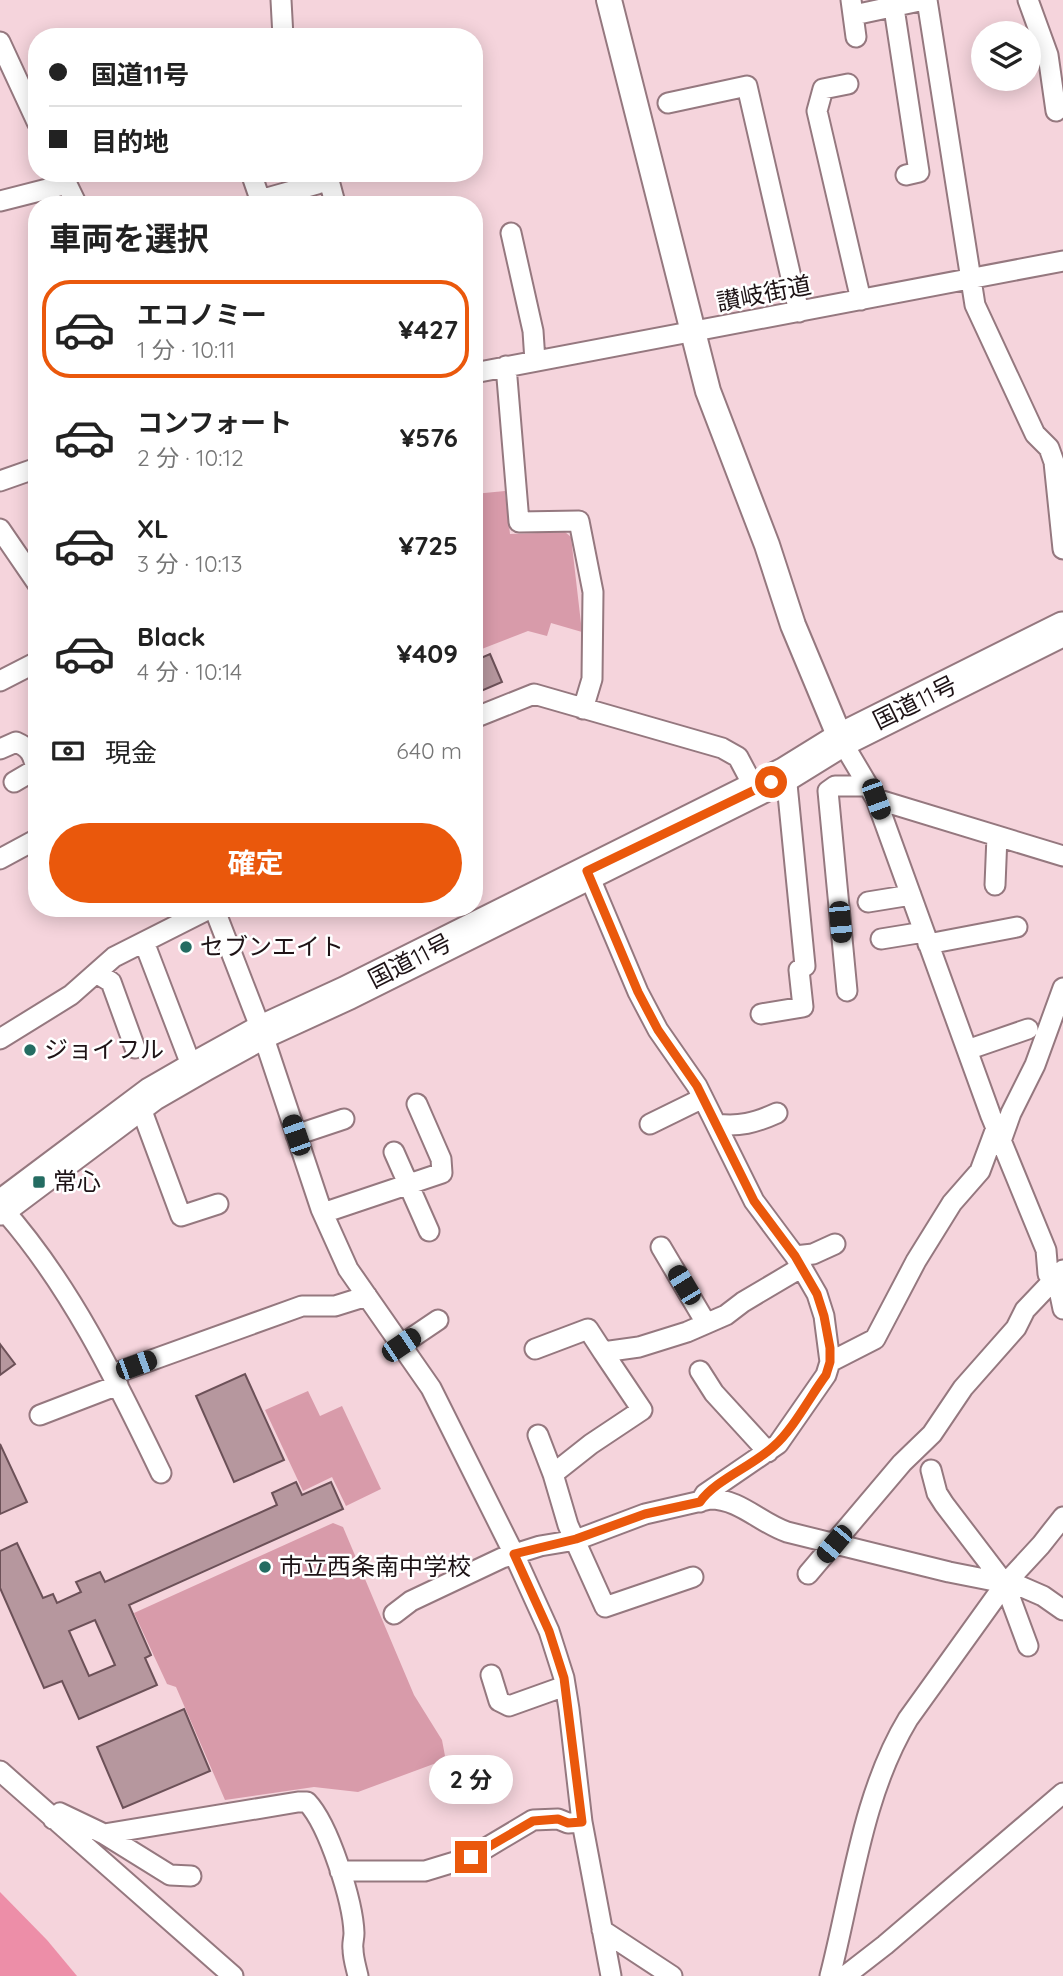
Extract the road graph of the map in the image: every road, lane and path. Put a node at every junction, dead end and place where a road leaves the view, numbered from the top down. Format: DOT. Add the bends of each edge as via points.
graph roads {
  1 [pos="281,0"];
  2 [pos="609,0"];
  3 [pos="925,0"];
  4 [pos="1028,0"];
  5 [pos="852,8"];
  6 [pos="894,8"];
  7 [pos="283,28"];
  8 [pos="856,37"];
  9 [pos="0,42"];
  10 [pos="848,84"];
  11 [pos="28,103"];
  12 [pos="668,103"];
  13 [pos="1056,111"];
  14 [pos="906,175"];
  15 [pos="55,182"];
  16 [pos="316,182"];
  17 [pos="280,196"];
  18 [pos="0,201"];
  19 [pos="511,233"];
  20 [pos="1063,261"];
  21 [pos="970,279"];
  22 [pos="861,300"];
  23 [pos="799,312"];
  24 [pos="692,332"];
  25 [pos="535,361"];
  26 [pos="506,366"];
  27 [pos="483,371"];
  28 [pos="28,471"];
  29 [pos="0,481"];
  30 [pos="0,529"];
  31 [pos="1063,549"];
  32 [pos="28,570"];
  33 [pos="1063,629"];
  34 [pos="28,667"];
  35 [pos="0,681"];
  36 [pos="583,709"];
  37 [pos="483,714"];
  38 [pos="841,740"];
  39 [pos="28,747"];
  40 [pos="0,749"];
  41 [pos="28,774"];
  42 [pos="786,774"];
  43 [pos="14,782"];
  44 [pos="755,789"];
  45 [pos="872,792"];
  46 [pos="997,836"];
  47 [pos="28,844"];
  48 [pos="1063,856"];
  49 [pos="0,859"];
  50 [pos="587,871"];
  51 [pos="994,886"];
  52 [pos="911,895"];
  53 [pos="868,902"];
  54 [pos="194,917"];
  55 [pos="216,917"];
  56 [pos="1017,927"];
  57 [pos="926,938"];
  58 [pos="881,939"];
  59 [pos="144,942"];
  60 [pos="96,973"];
  61 [pos="1063,988"];
  62 [pos="847,991"];
  63 [pos="761,1014"];
  64 [pos="1028,1030"];
  65 [pos="262,1032"];
  66 [pos="0,1039"];
  67 [pos="135,1048"];
  68 [pos="967,1049"];
  69 [pos="193,1070"];
  70 [pos="703,1098"];
  71 [pos="139,1103"];
  72 [pos="417,1104"];
  73 [pos="777,1113"];
  74 [pos="344,1119"];
  75 [pos="650,1124"];
  76 [pos="716,1124"];
  77 [pos="999,1134"];
  78 [pos="296,1135"];
  79 [pos="394,1152"];
  80 [pos="408,1184"];
  81 [pos="218,1204"];
  82 [pos="0,1207"];
  83 [pos="323,1213"];
  84 [pos="429,1231"];
  85 [pos="835,1244"];
  86 [pos="661,1247"];
  87 [pos="798,1262"];
  88 [pos="1059,1278"];
  89 [pos="367,1296"];
  90 [pos="1063,1309"];
  91 [pos="438,1320"];
  92 [pos="706,1324"];
  93 [pos="401,1345"];
  94 [pos="535,1349"];
  95 [pos="603,1352"];
  96 [pos="830,1362"];
  97 [pos="700,1371"];
  98 [pos="115,1379"];
  99 [pos="40,1415"];
  100 [pos="538,1435"];
  101 [pos="768,1452"];
  102 [pos="931,1470"];
  103 [pos="161,1473"];
  104 [pos="553,1474"];
  105 [pos="700,1502"];
  106 [pos="1063,1517"];
  107 [pos="576,1539"];
  108 [pos="834,1544"];
  109 [pos="514,1554"];
  110 [pos="808,1574"];
  111 [pos="693,1577"];
  112 [pos="1006,1584"];
  113 [pos="1063,1610"];
  114 [pos="394,1614"];
  115 [pos="1028,1646"];
  116 [pos="491,1675"];
  117 [pos="565,1686"];
  118 [pos="0,1771"];
  119 [pos="1063,1793"];
  120 [pos="53,1819"];
  121 [pos="582,1822"];
  122 [pos="104,1834"];
  123 [pos="340,1871"];
  124 [pos="191,1877"];
  125 [pos="602,1930"];
  126 [pos="233,1976"];
  127 [pos="358,1976"];
  128 [pos="611,1976"];
  129 [pos="672,1976"];
  130 [pos="831,1976"];
  131 [pos="845,1976"];
  1 -- 7 [label="street"];
  2 -- 24 [label="street"];
  3 -- 6 [label="street"];
  3 -- 21 [label="street"];
  4 -- 13 [label="street" via="1048,55"];
  5 -- 6 [label="street"];
  5 -- 8 [label="street"];
  6 -- 14 [label="street" via="919,172"];
  9 -- 11 [label="street"];
  10 -- 22 [label="street" via="823,89 817,111"];
  12 -- 23 [label="street" via="747,86"];
  15 -- 18 [label="street"];
  16 -- 17 [label="street"];
  19 -- 25 [label="street" via="533,331"];
  20 -- 21 [label="street, 讃岐街道"];
  21 -- 22 [label="street, 讃岐街道"];
  21 -- 31 [label="street" via="975,305 1035,434 1049,448 1054,462"];
  22 -- 23 [label="street, 讃岐街道"];
  23 -- 24 [label="street, 讃岐街道"];
  24 -- 25 [label="street, 讃岐街道"];
  24 -- 38 [label="street" via="708,391 793,625"];
  25 -- 26 [label="street, 讃岐街道"];
  26 -- 27 [label="street, 讃岐街道"];
  26 -- 36 [label="street" via="519,522 579,521 593,592 592,679"];
  28 -- 29 [label="street"];
  30 -- 32 [label="street"];
  33 -- 38 [label="highway, 国道11号"];
  34 -- 35 [label="street"];
  36 -- 37 [label="street" via="534,694"];
  36 -- 44 [label="street" via="722,748 737,757"];
  38 -- 42 [label="highway, 国道11号"];
  38 -- 45 [label="street"];
  39 -- 40 [label="street" via="16,742"];
  41 -- 43 [label="street"];
  42 -- 44 [label="highway, 国道11号"];
  42 -- 63 [label="street" via="806,967 799,971 803,1007"];
  44 -- 50 [label="highway, 国道11号"];
  45 -- 46 [label="street"];
  45 -- 52 [label="street"];
  45 -- 62 [label="street" via="835,786 828,791 826,870 834,948"];
  46 -- 48 [label="street"];
  46 -- 51 [label="street"];
  47 -- 49 [label="street"];
  50 -- 65 [label="highway, 国道11号"];
  50 -- 70 [label="street" via="638,992"];
  52 -- 53 [label="street"];
  52 -- 57 [label="street"];
  54 -- 59 [label="street"];
  55 -- 65 [label="street"];
  56 -- 57 [label="street"];
  57 -- 58 [label="street"];
  57 -- 68 [label="street"];
  59 -- 60 [label="street" via="114,957"];
  59 -- 69 [label="street"];
  60 -- 66 [label="street" via="71,995"];
  60 -- 67 [label="street" via="111,982"];
  61 -- 77 [label="street" via="1035,1065"];
  64 -- 68 [label="street"];
  65 -- 69 [label="highway, 国道11号"];
  65 -- 78 [label="street"];
  68 -- 77 [label="street"];
  69 -- 71 [label="highway, 国道11号"];
  70 -- 75 [label="street"];
  70 -- 76 [label="street"];
  71 -- 81 [label="street" via="181,1216"];
  71 -- 82 [label="highway, 国道11号"];
  72 -- 80 [label="street" via="441,1159 442,1173"];
  73 -- 76 [label="street" via="755,1123"];
  74 -- 78 [label="street"];
  76 -- 87 [label="street" via="754,1201"];
  77 -- 88 [label="street" via="1046,1250 1048,1274"];
  77 -- 96 [label="street" via="980,1171 952,1203 916,1261 875,1339"];
  78 -- 83 [label="street"];
  79 -- 80 [label="street"];
  80 -- 83 [label="street"];
  80 -- 84 [label="street"];
  82 -- 98 [label="street" via="27,1236"];
  83 -- 89 [label="street" via="348,1269"];
  85 -- 87 [label="street"];
  86 -- 92 [label="street"];
  87 -- 92 [label="street" via="726,1315"];
  87 -- 96 [label="street" via="817,1294"];
  88 -- 90 [label="street"];
  88 -- 108 [label="street" via="1025,1310 1016,1328 932,1434"];
  89 -- 93 [label="street"];
  89 -- 98 [label="street" via="335,1306 302,1306"];
  91 -- 93 [label="street"];
  92 -- 95 [label="street" via="639,1347"];
  93 -- 109 [label="street" via="431,1388"];
  94 -- 95 [label="street" via="588,1329"];
  95 -- 104 [label="street" via="642,1409"];
  96 -- 101 [label="street" via="826,1375"];
  97 -- 101 [label="street"];
  98 -- 99 [label="street"];
  98 -- 103 [label="street"];
  100 -- 104 [label="street"];
  101 -- 105 [label="street"];
  102 -- 112 [label="street" via="944,1504"];
  104 -- 107 [label="street"];
  105 -- 107 [label="street" via="645,1514"];
  105 -- 108 [label="street" via="729,1501 776,1529"];
  106 -- 112 [label="street"];
  107 -- 109 [label="street"];
  107 -- 111 [label="street" via="605,1607"];
  108 -- 110 [label="street"];
  108 -- 112 [label="street"];
  109 -- 114 [label="street" via="411,1601"];
  109 -- 117 [label="street" via="549,1631"];
  112 -- 113 [label="street" via="1031,1590"];
  112 -- 115 [label="street"];
  112 -- 130 [label="street" via="894,1742 873,1795"];
  116 -- 117 [label="street" via="499,1701 509,1706"];
  117 -- 121 [label="street"];
  118 -- 120 [label="street"];
  119 -- 131 [label="street"];
  120 -- 122 [label="street" via="60,1813"];
  120 -- 126 [label="street"];
  121 -- 123 [label="street" via="533,1821 471,1857 425,1871"];
  121 -- 125 [label="street"];
  122 -- 123 [label="street" via="307,1802 324,1829"];
  122 -- 124 [label="street" via="170,1875"];
  123 -- 127 [label="street"];
  125 -- 128 [label="street"];
  125 -- 129 [label="street"];
}
